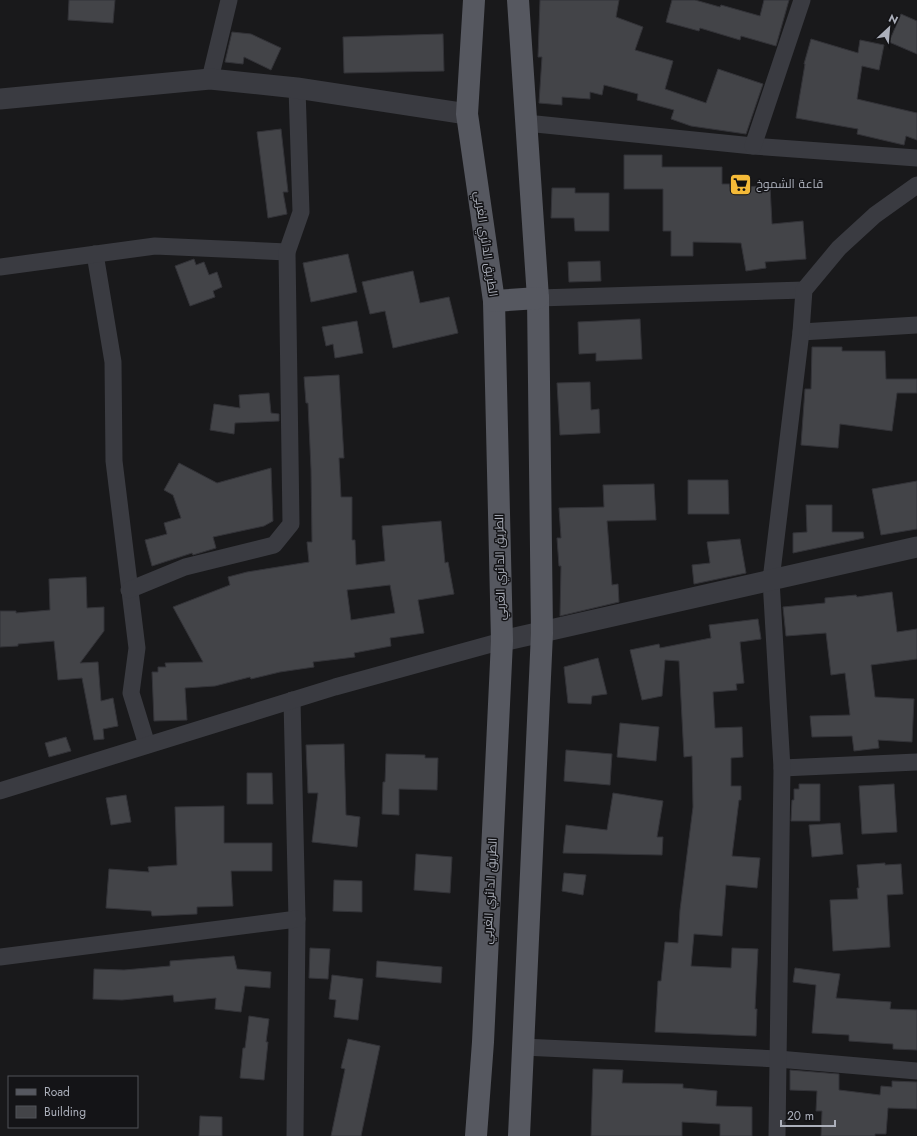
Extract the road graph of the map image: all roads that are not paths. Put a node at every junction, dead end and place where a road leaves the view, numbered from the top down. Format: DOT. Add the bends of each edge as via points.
graph roads {
  1 [pos="229,0"];
  2 [pos="474,0"];
  3 [pos="518,0"];
  4 [pos="802,0"];
  5 [pos="210,79"];
  6 [pos="297,88"];
  7 [pos="0,99"];
  8 [pos="467,114"];
  9 [pos="526,123"];
  10 [pos="753,146"];
  11 [pos="917,158"];
  12 [pos="917,185"];
  13 [pos="287,252"];
  14 [pos="94,254"];
  15 [pos="0,267"];
  16 [pos="804,290"];
  17 [pos="538,298"];
  18 [pos="494,302"];
  19 [pos="917,324"];
  20 [pos="801,332"];
  21 [pos="917,547"];
  22 [pos="771,580"];
  23 [pos="129,590"];
  24 [pos="542,633"];
  25 [pos="502,641"];
  26 [pos="292,700"];
  27 [pos="147,745"];
  28 [pos="917,762"];
  29 [pos="782,768"];
  30 [pos="0,791"];
  31 [pos="297,919"];
  32 [pos="0,957"];
  33 [pos="523,1047"];
  34 [pos="778,1059"];
  35 [pos="917,1070"];
  36 [pos="295,1136"];
  37 [pos="476,1136"];
  38 [pos="519,1136"];
  39 [pos="777,1136"];
  1 -- 5 [label="street"];
  2 -- 8 [label="main road, الطريق الدائري الغربي"];
  3 -- 9 [label="main road"];
  4 -- 10 [label="street"];
  5 -- 6 [label="street"];
  5 -- 7 [label="street"];
  6 -- 8 [label="street"];
  6 -- 13 [label="street" via="301,212"];
  8 -- 18 [label="main road, الطريق الدائري الغربي"];
  9 -- 10 [label="street"];
  9 -- 17 [label="main road"];
  10 -- 11 [label="street"];
  12 -- 16 [label="street" via="875,215 839,248"];
  13 -- 14 [label="street" via="155,246"];
  13 -- 23 [label="street" via="290,524 274,545 185,567"];
  14 -- 15 [label="street"];
  14 -- 23 [label="street" via="113,362 114,462"];
  16 -- 17 [label="street"];
  16 -- 20 [label="street"];
  17 -- 18 [label="main road"];
  17 -- 24 [label="main road"];
  18 -- 25 [label="main road, الطريق الدائري الغربي"];
  19 -- 20 [label="street"];
  20 -- 22 [label="street"];
  21 -- 22 [label="street"];
  22 -- 24 [label="street"];
  22 -- 29 [label="street"];
  23 -- 27 [label="street" via="137,648 131,693"];
  24 -- 25 [label="street"];
  24 -- 33 [label="main road"];
  25 -- 26 [label="street"];
  25 -- 37 [label="main road, الطريق الدائري الغربي" via="483,1042"];
  26 -- 27 [label="street"];
  26 -- 31 [label="street"];
  27 -- 30 [label="street"];
  28 -- 29 [label="street"];
  29 -- 34 [label="street"];
  31 -- 32 [label="street"];
  31 -- 36 [label="street"];
  33 -- 34 [label="street"];
  33 -- 38 [label="main road"];
  34 -- 35 [label="street"];
  34 -- 39 [label="street"];
}
